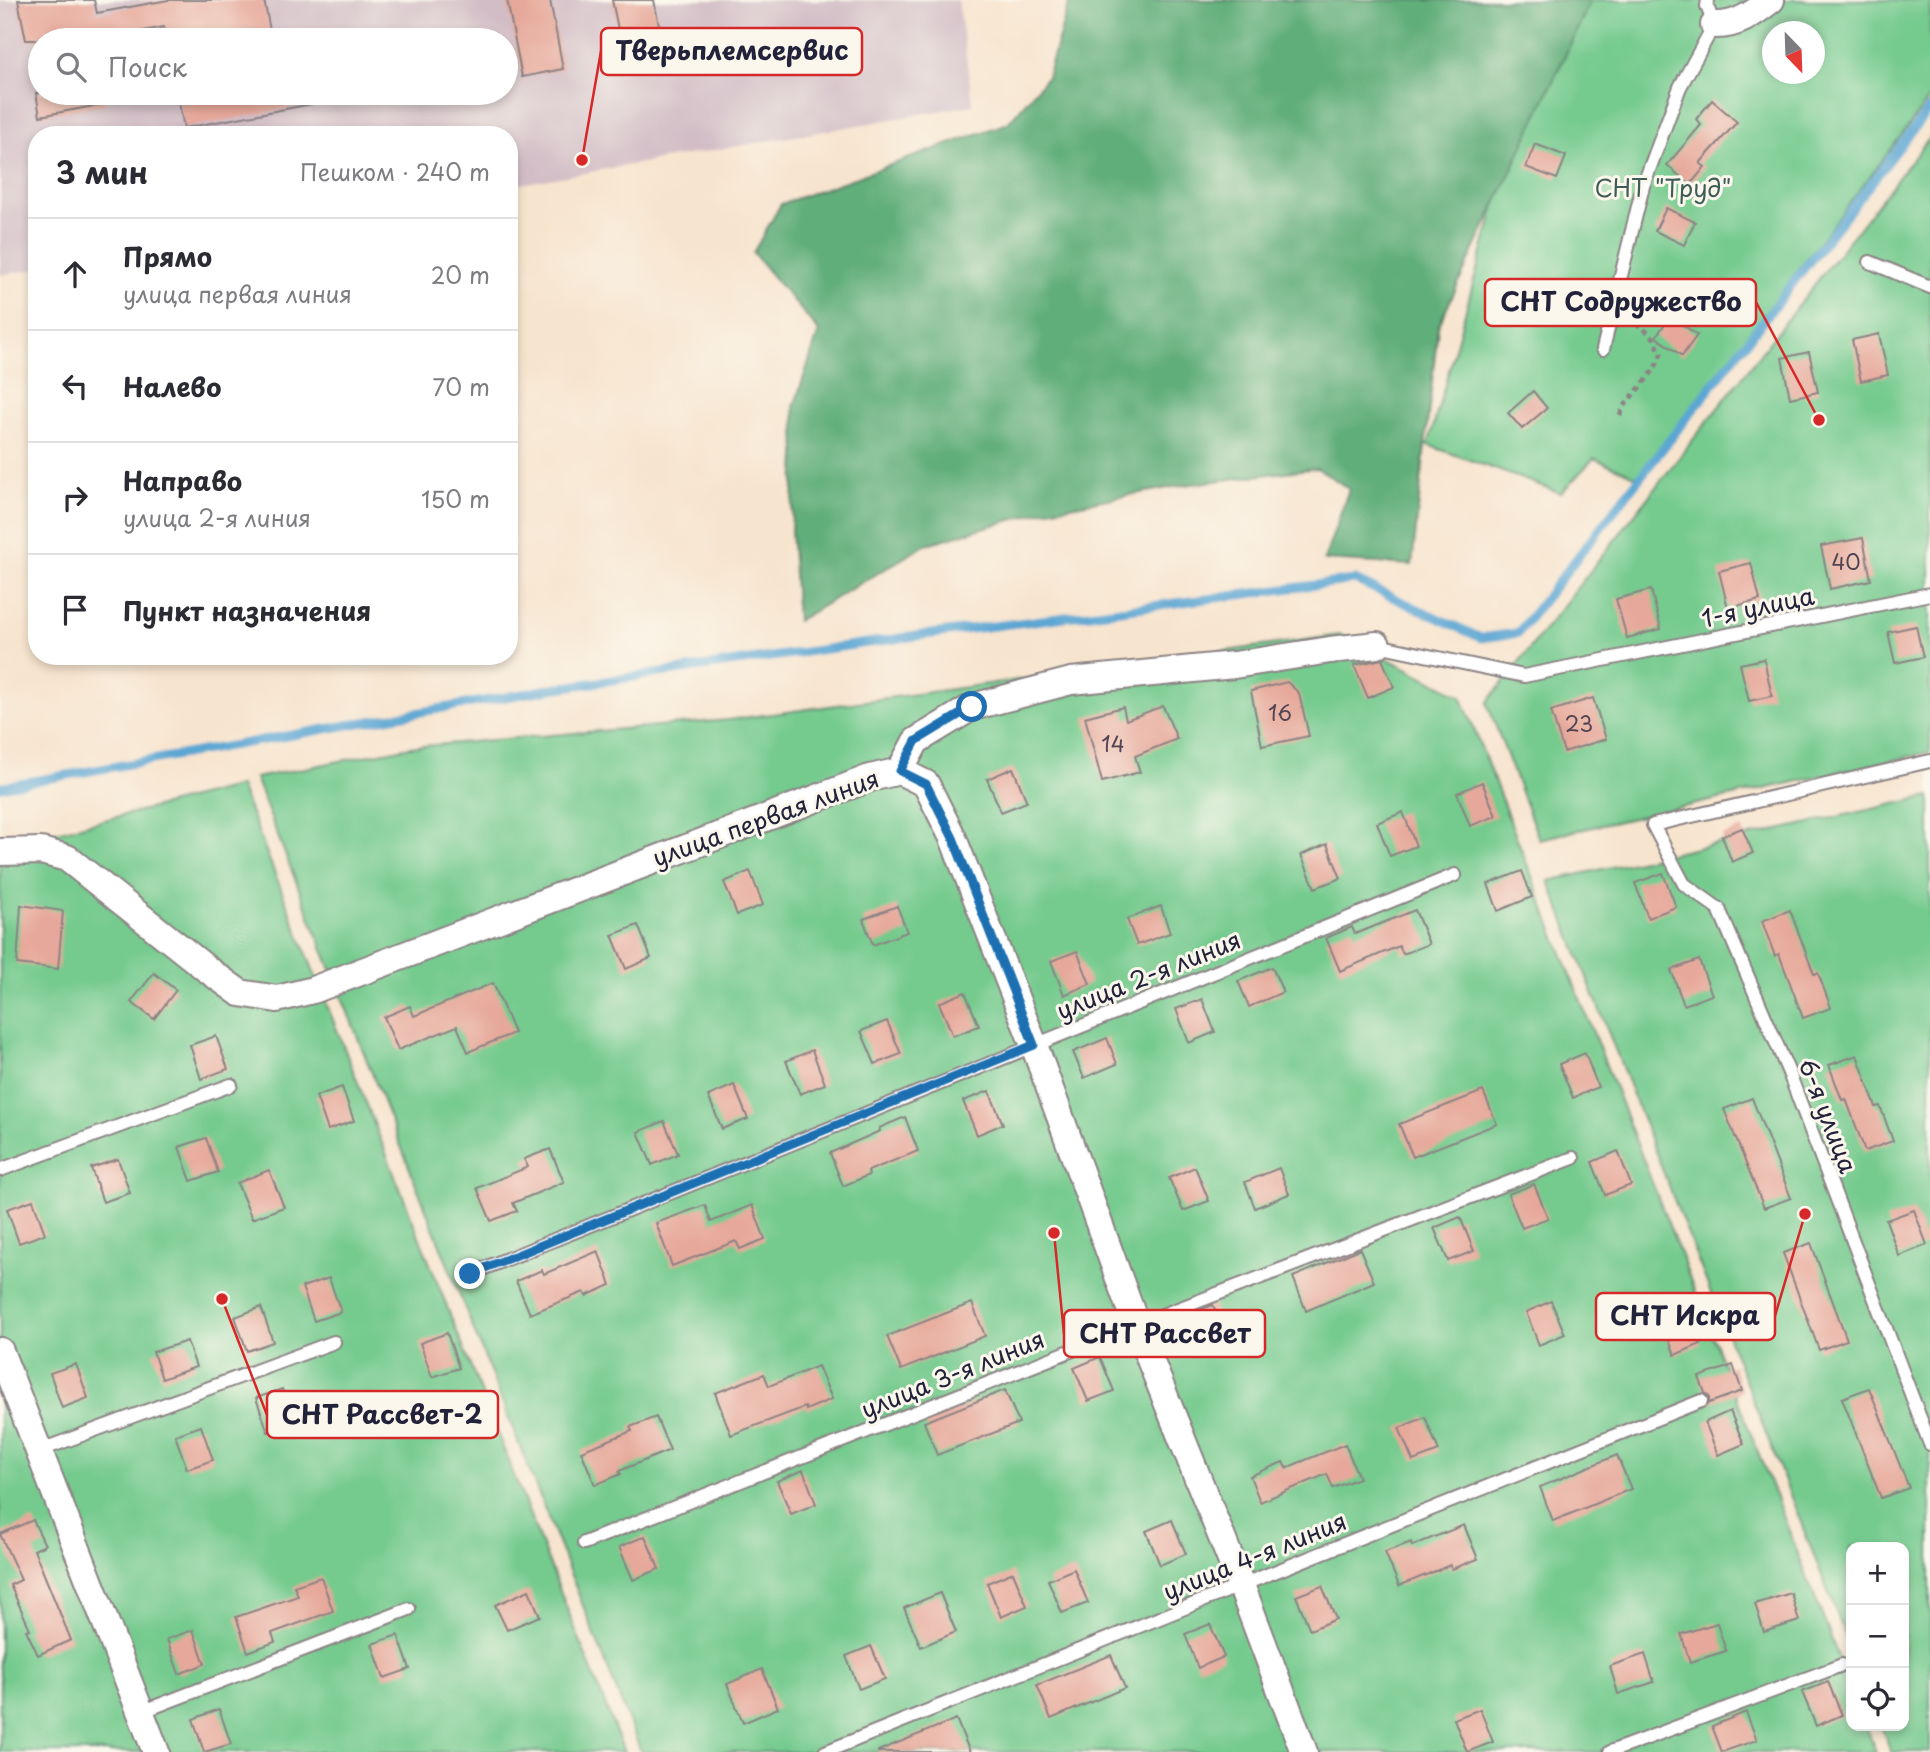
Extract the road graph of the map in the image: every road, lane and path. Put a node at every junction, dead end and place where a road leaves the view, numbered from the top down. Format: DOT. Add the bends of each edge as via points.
graph roads {
  1 [pos="1770,0"];
  2 [pos="1711,12"];
  3 [pos="1870,262"];
  4 [pos="1930,287"];
  5 [pos="1613,310"];
  6 [pos="1603,349"];
  7 [pos="1620,415"];
  8 [pos="1930,594"];
  9 [pos="1377,645"];
  10 [pos="1930,761"];
  11 [pos="900,771"];
  12 [pos="0,852"];
  13 [pos="1455,876"];
  14 [pos="1034,1045"];
  15 [pos="231,1085"];
  16 [pos="1573,1158"];
  17 [pos="0,1170"];
  18 [pos="470,1274"];
  19 [pos="1136,1325"];
  20 [pos="334,1342"];
  21 [pos="0,1351"];
  22 [pos="1702,1401"];
  23 [pos="1930,1444"];
  24 [pos="38,1451"];
  25 [pos="584,1543"];
  26 [pos="1241,1585"];
  27 [pos="409,1609"];
  28 [pos="1842,1665"];
  29 [pos="141,1712"];
  30 [pos="156,1752"];
  31 [pos="825,1752"];
  32 [pos="1304,1752"];
  33 [pos="1610,1752"];
  1 -- 2 [label="street" via="1729,25"];
  2 -- 5 [label="lane" via="1643,186"];
  3 -- 4 [label="lane"];
  5 -- 6 [label="lane"];
  5 -- 7 [label="path" via="1652,335 1661,353 1656,369"];
  8 -- 9 [label="lane, 1-я улица" via="1524,676"];
  9 -- 11 [label="street, улица первая линия" via="1070,681 972,707 916,741"];
  10 -- 23 [label="lane, 6-я улица" via="1653,825 1684,884 1719,909 1789,1073"];
  11 -- 12 [label="street, улица первая линия" via="870,778 313,990 277,999 240,993 67,858 41,851"];
  11 -- 14 [label="street" via="926,784 953,838"];
  13 -- 14 [label="lane, улица 2-я линия"];
  14 -- 18 [label="lane, улица 2-я линия"];
  14 -- 19 [label="street"];
  15 -- 17 [label="lane"];
  16 -- 19 [label="lane, улица 3-я линия"];
  19 -- 25 [label="lane, улица 3-я линия"];
  19 -- 26 [label="street"];
  20 -- 24 [label="lane"];
  21 -- 24 [label="street"];
  22 -- 26 [label="lane, улица 4-я линия"];
  24 -- 29 [label="street"];
  26 -- 31 [label="lane, улица 4-я линия"];
  26 -- 32 [label="street"];
  27 -- 29 [label="lane"];
  28 -- 33 [label="lane"];
  29 -- 30 [label="street"];
}
